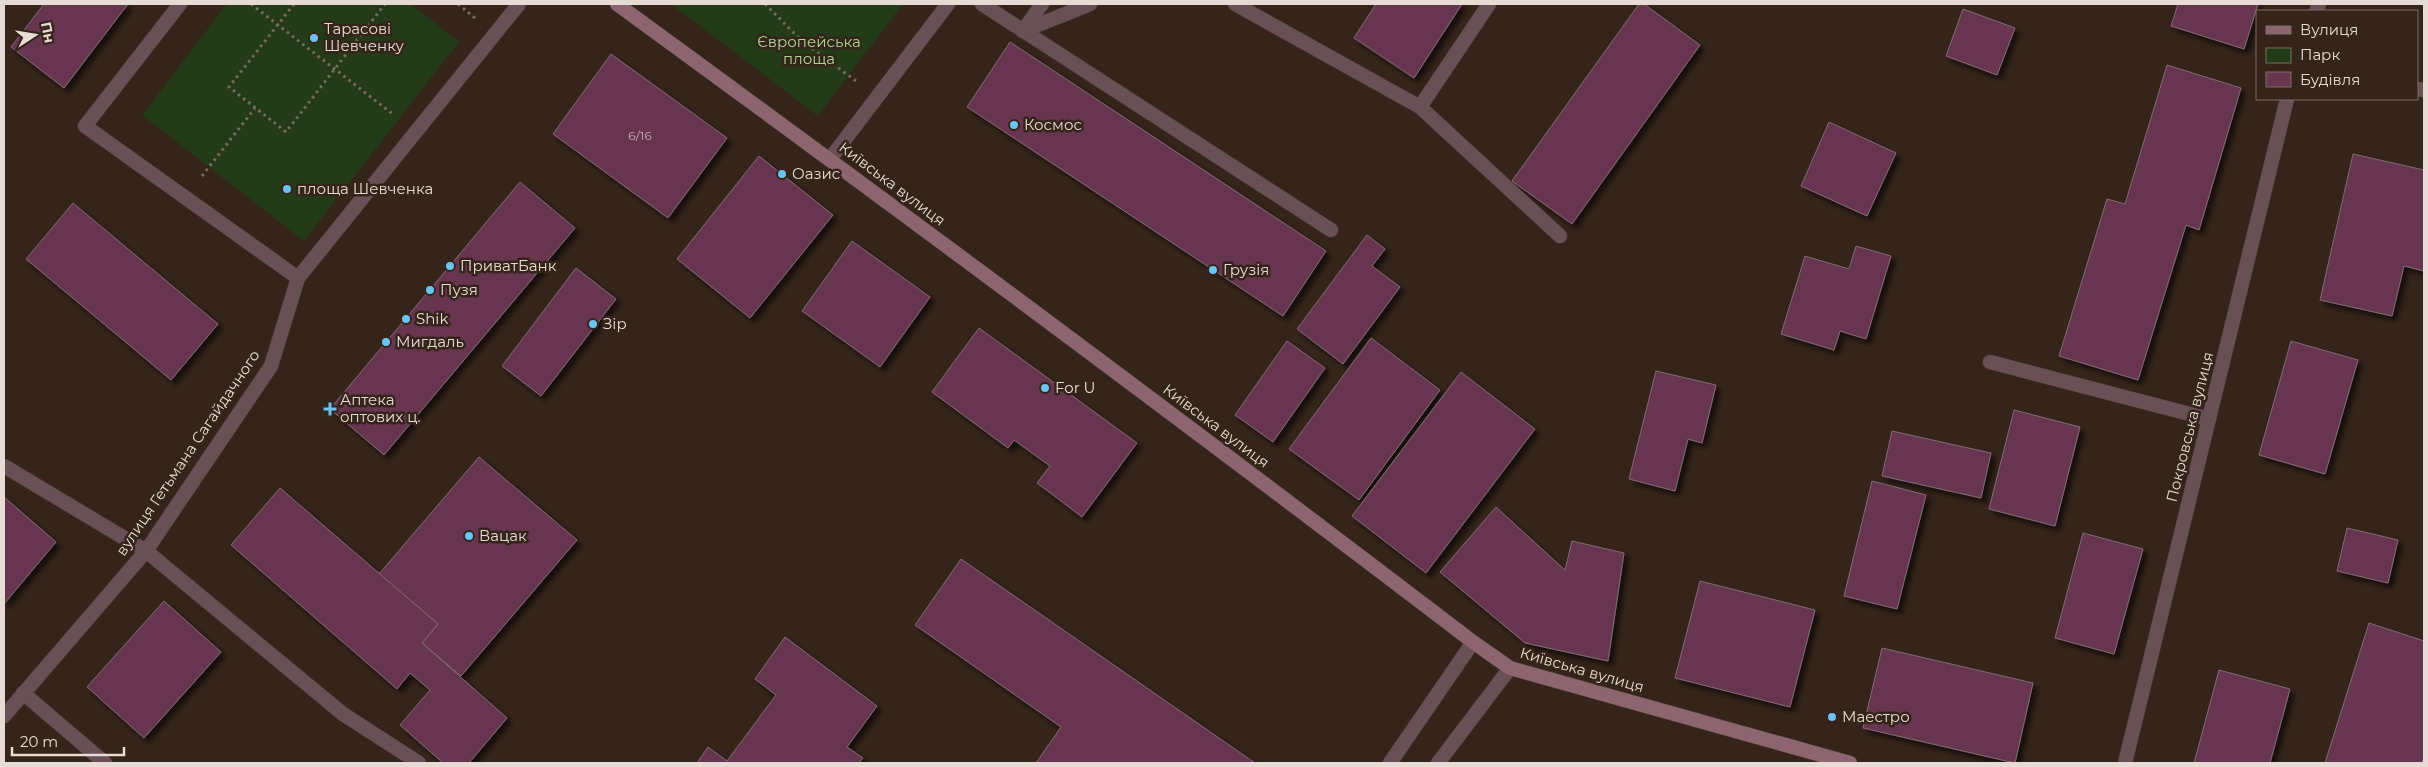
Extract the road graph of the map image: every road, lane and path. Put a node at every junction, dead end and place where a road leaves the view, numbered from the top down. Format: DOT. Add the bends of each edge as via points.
graph roads {
  1 [pos="180,4"];
  2 [pos="251,4"];
  3 [pos="294,4"];
  4 [pos="385,4"];
  5 [pos="519,4"];
  6 [pos="617,4"];
  7 [pos="765,4"];
  8 [pos="948,4"];
  9 [pos="982,4"];
  10 [pos="1042,4"];
  11 [pos="1090,4"];
  12 [pos="1235,4"];
  13 [pos="1489,4"];
  14 [pos="278,25"];
  15 [pos="1023,31"];
  16 [pos="334,69"];
  17 [pos="877,97"];
  18 [pos="2288,100"];
  19 [pos="1420,107"];
  20 [pos="256,108"];
  21 [pos="416,132"];
  22 [pos="830,158"];
  23 [pos="186,198"];
  24 [pos="1331,230"];
  25 [pos="1560,236"];
  26 [pos="298,278"];
  27 [pos="1990,362"];
  28 [pos="2209,419"];
  29 [pos="4,466"];
  30 [pos="146,551"];
  31 [pos="1473,642"];
  32 [pos="1510,668"];
  33 [pos="23,693"];
  34 [pos="4,716"];
  35 [pos="105,763"];
  36 [pos="419,763"];
  37 [pos="1390,763"];
  38 [pos="1438,763"];
  39 [pos="1850,763"];
  40 [pos="2125,763"];
  1 -- 23 [label="street" via="85,126"];
  2 -- 14 [label="path"];
  3 -- 14 [label="path"];
  4 -- 16 [label="path"];
  5 -- 21 [label="street, вулиця Гетьмана Сагайдачного"];
  6 -- 22 [label="main road, Київська вулиця"];
  7 -- 17 [label="path" via="802,41"];
  8 -- 17 [label="street"];
  9 -- 15 [label="street"];
  10 -- 15 [label="street"];
  11 -- 15 [label="street"];
  12 -- 19 [label="street"];
  13 -- 19 [label="street"];
  14 -- 16 [label="path"];
  14 -- 20 [label="path" via="229,87"];
  15 -- 24 [label="street"];
  16 -- 20 [label="path" via="286,132"];
  16 -- 21 [label="path"];
  17 -- 22 [label="street"];
  18 -- 28 [label="street, Покровська вулиця"];
  19 -- 25 [label="street"];
  20 -- 23 [label="path"];
  21 -- 26 [label="street, вулиця Гетьмана Сагайдачного"];
  22 -- 31 [label="main road, Київська вулиця"];
  23 -- 26 [label="street"];
  26 -- 30 [label="street, вулиця Гетьмана Сагайдачного" via="271,366"];
  27 -- 28 [label="street"];
  28 -- 40 [label="street, Покровська вулиця"];
  29 -- 30 [label="street"];
  30 -- 33 [label="street, вулиця Гетьмана Сагайдачного"];
  30 -- 36 [label="street" via="343,714"];
  31 -- 32 [label="main road, Київська вулиця"];
  31 -- 37 [label="street"];
  32 -- 38 [label="street"];
  32 -- 39 [label="main road, Київська вулиця"];
  33 -- 34 [label="street, вулиця Гетьмана Сагайдачного"];
  33 -- 35 [label="street"];
}
